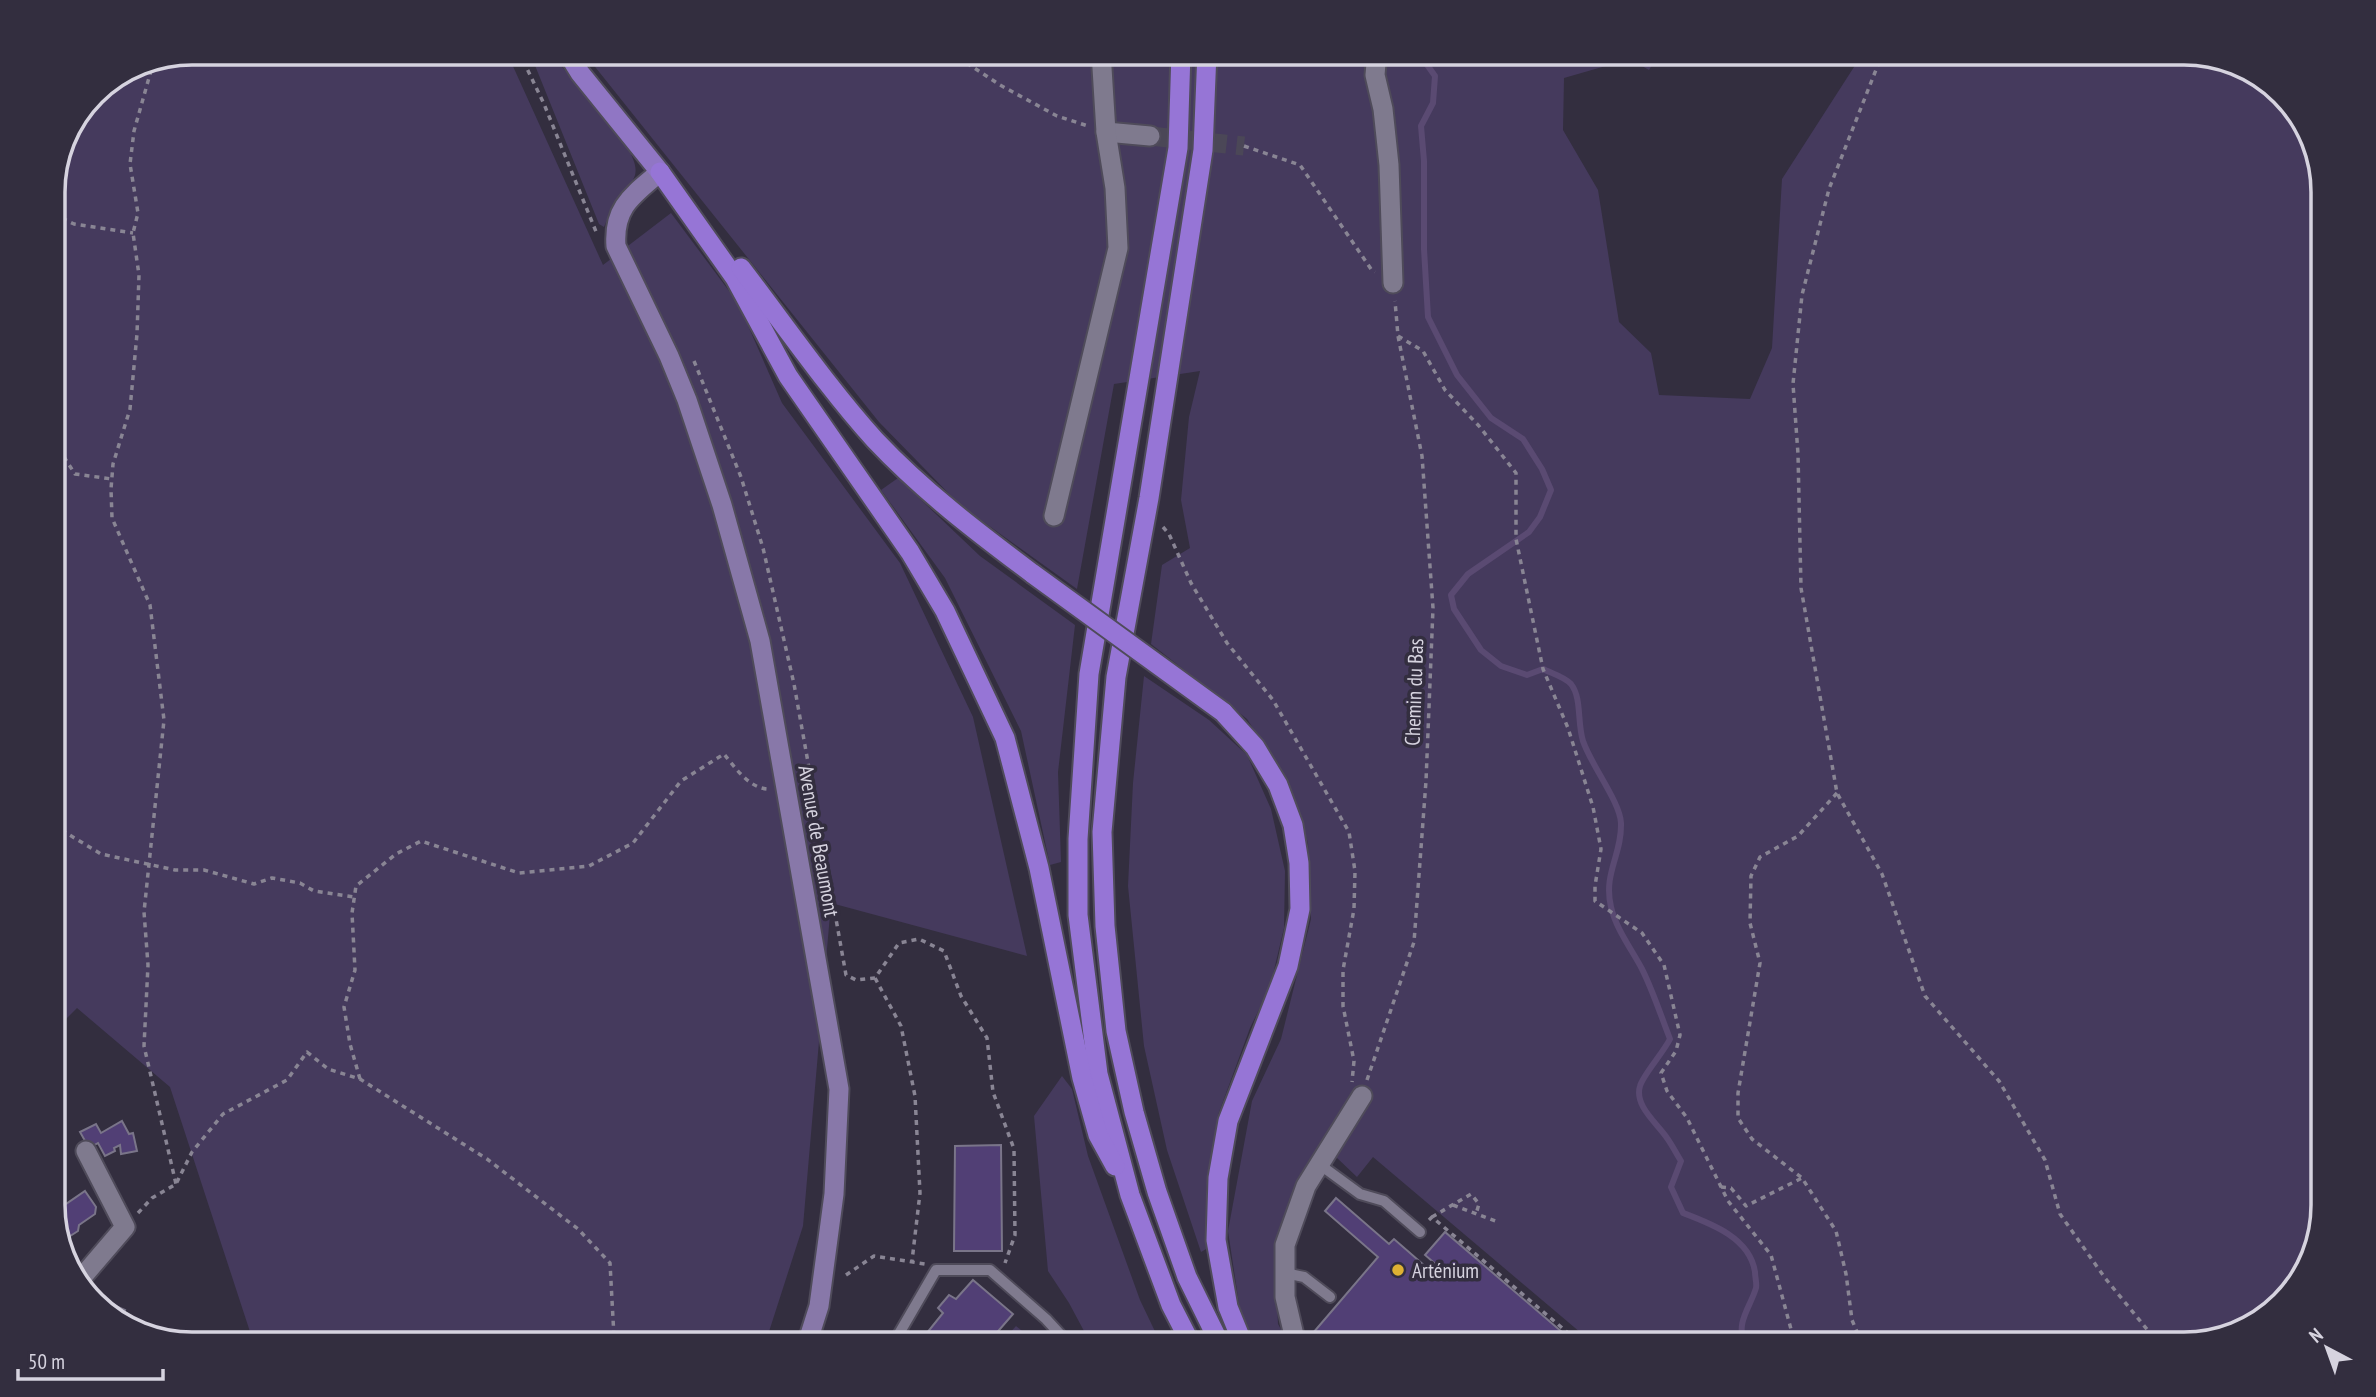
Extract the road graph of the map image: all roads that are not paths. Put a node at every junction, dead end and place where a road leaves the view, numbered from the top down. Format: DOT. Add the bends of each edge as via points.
graph roads {
  1 [pos="575,65"];
  2 [pos="1102,65"];
  3 [pos="1181,65"];
  4 [pos="1206,65"];
  5 [pos="1376,65"];
  6 [pos="1106,132"];
  7 [pos="1150,136"];
  8 [pos="660,172"];
  9 [pos="1393,283"];
  10 [pos="1054,516"];
  11 [pos="1362,1096"];
  12 [pos="86,1151"];
  13 [pos="1320,1164"];
  14 [pos="1130,1195"];
  15 [pos="1420,1232"];
  16 [pos="83,1271"];
  17 [pos="1285,1273"];
  18 [pos="1330,1297"];
  19 [pos="811,1332"];
  20 [pos="900,1332"];
  21 [pos="1058,1332"];
  22 [pos="1184,1332"];
  23 [pos="1214,1332"];
  24 [pos="1238,1332"];
  25 [pos="1293,1332"];
  1 -- 8 [label="main road"];
  2 -- 6 [label="street"];
  3 -- 14 [label="highway" via="1178,148 1089,674 1078,839 1078,915 1098,1074"];
  4 -- 23 [label="highway" via="1203,150 1116,677 1102,832 1105,926 1116,1031 1131,1099 1187,1277"];
  5 -- 9 [label="street" via="1390,165"];
  6 -- 7 [label="street"];
  6 -- 10 [label="street" via="1118,248"];
  8 -- 14 [label="highway" via="736,278 788,376 910,552 945,611 1005,738 1039,868 1094,1124"];
  8 -- 19 [label="main road, Avenue de Beaumont" via="618,213 616,246 669,356 722,505 760,641 839,1089 834,1194 819,1306"];
  8 -- 24 [label="highway, bridge" via="691,204 874,438 911,477 1033,574 1223,712 1255,747 1278,785 1293,825 1300,909 1289,966 1228,1121 1217,1178 1216,1240 1228,1307"];
  11 -- 13 [label="street"];
  12 -- 16 [label="street" via="125,1227"];
  13 -- 15 [label="lane" via="1360,1194 1384,1200"];
  13 -- 17 [label="street" via="1306,1186 1285,1245"];
  14 -- 22 [label="highway"];
  17 -- 18 [label="lane" via="1304,1277"];
  17 -- 25 [label="street"];
  20 -- 21 [label="lane" via="936,1270 989,1270"];
}
